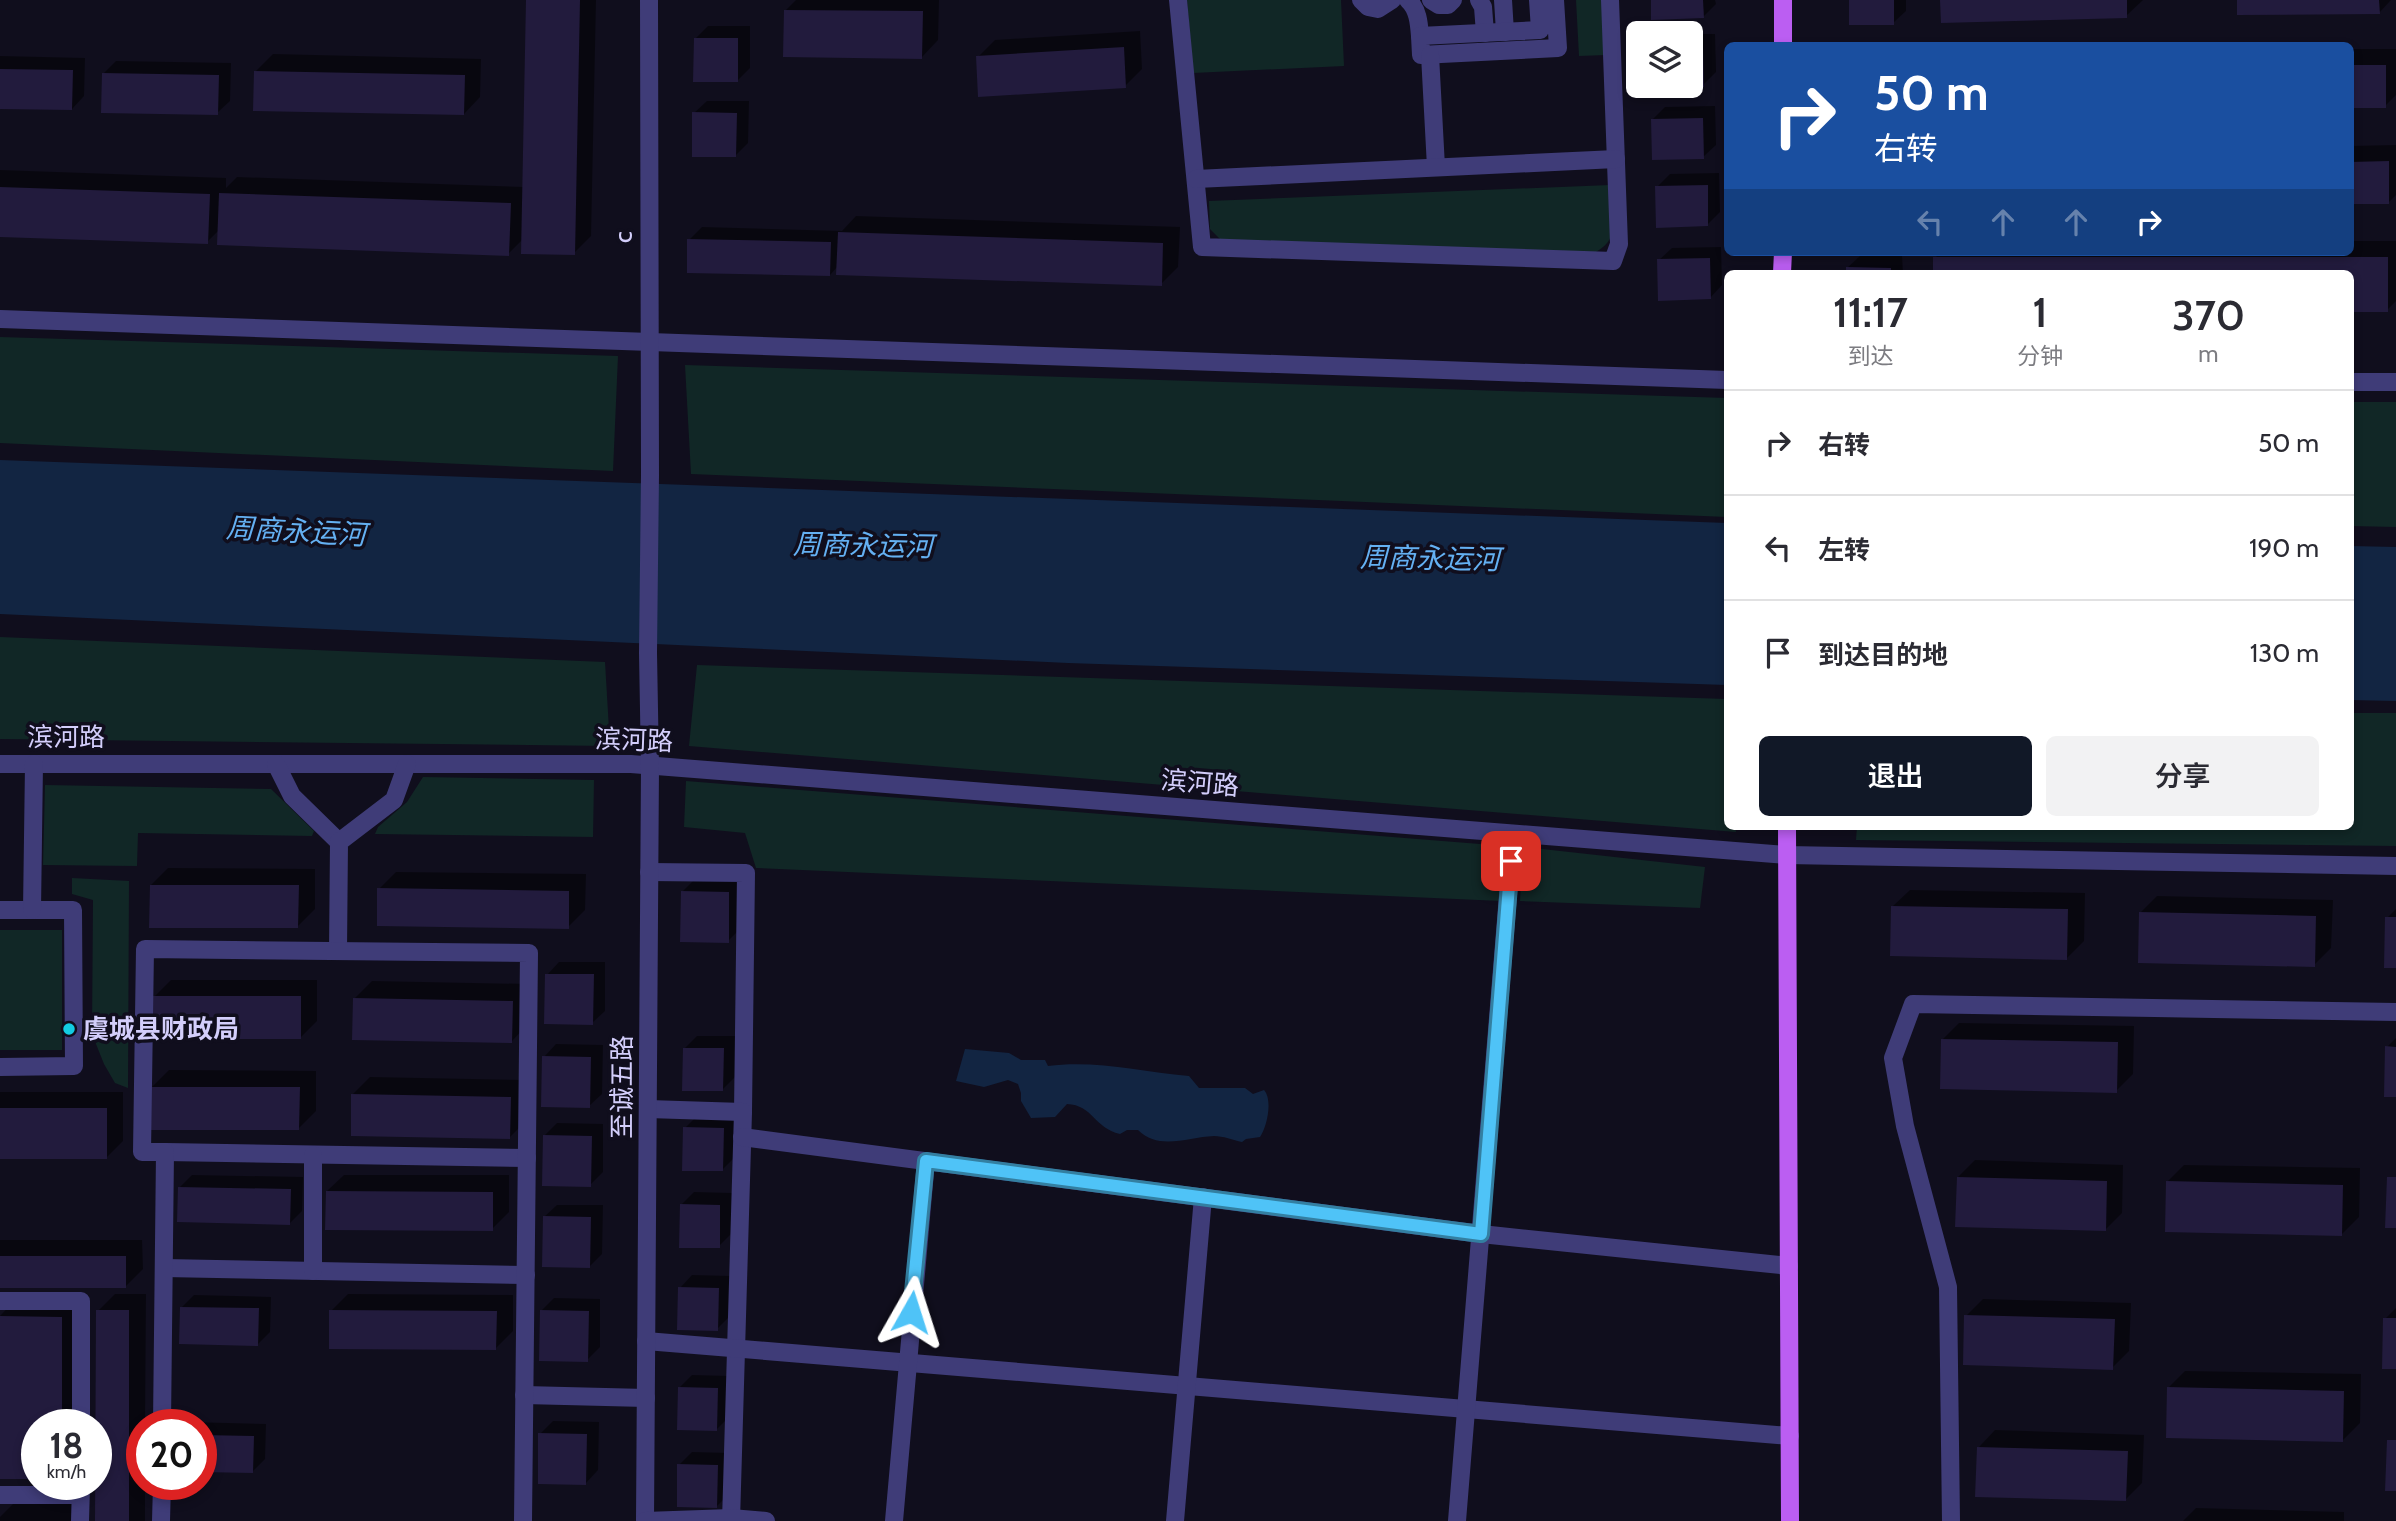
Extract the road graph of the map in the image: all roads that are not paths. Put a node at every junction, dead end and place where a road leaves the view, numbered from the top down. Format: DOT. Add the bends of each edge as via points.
graph roads {
  1 [pos="649,0"];
  2 [pos="1178,0"];
  3 [pos="1361,0"];
  4 [pos="1392,0"];
  5 [pos="1408,0"];
  6 [pos="1431,0"];
  7 [pos="1453,0"];
  8 [pos="1479,0"];
  9 [pos="1503,0"];
  10 [pos="1538,0"];
  11 [pos="1555,0"];
  12 [pos="1610,0"];
  13 [pos="1783,0"];
  14 [pos="1505,32"];
  15 [pos="1485,33"];
  16 [pos="1420,36"];
  17 [pos="1783,42"];
  18 [pos="1430,55"];
  19 [pos="1616,159"];
  20 [pos="1436,167"];
  21 [pos="1196,179"];
  22 [pos="0,320"];
  23 [pos="649,343"];
  24 [pos="1724,380"];
  25 [pos="2354,382"];
  26 [pos="2396,382"];
  27 [pos="648,653"];
  28 [pos="0,764"];
  29 [pos="34,764"];
  30 [pos="276,764"];
  31 [pos="407,764"];
  32 [pos="650,766"];
  33 [pos="1787,830"];
  34 [pos="1513,834"];
  35 [pos="339,842"];
  36 [pos="1787,855"];
  37 [pos="2396,866"];
  38 [pos="649,872"];
  39 [pos="0,910"];
  40 [pos="32,910"];
  41 [pos="338,951"];
  42 [pos="2396,1012"];
  43 [pos="0,1067"];
  44 [pos="648,1109"];
  45 [pos="743,1112"];
  46 [pos="742,1138"];
  47 [pos="165,1152"];
  48 [pos="313,1154"];
  49 [pos="527,1158"];
  50 [pos="926,1161"];
  51 [pos="1203,1197"];
  52 [pos="1481,1234"];
  53 [pos="1789,1266"];
  54 [pos="164,1268"];
  55 [pos="313,1271"];
  56 [pos="526,1275"];
  57 [pos="0,1301"];
  58 [pos="646,1341"];
  59 [pos="736,1348"];
  60 [pos="906,1362"];
  61 [pos="1186,1386"];
  62 [pos="524,1395"];
  63 [pos="646,1398"];
  64 [pos="81,1409"];
  65 [pos="162,1409"];
  66 [pos="1467,1410"];
  67 [pos="1790,1436"];
  68 [pos="21,1494"];
  69 [pos="0,1495"];
  70 [pos="80,1500"];
  71 [pos="162,1500"];
  72 [pos="731,1520"];
  73 [pos="80,1521"];
  74 [pos="161,1521"];
  75 [pos="523,1521"];
  76 [pos="645,1521"];
  77 [pos="766,1521"];
  78 [pos="894,1521"];
  79 [pos="1175,1521"];
  80 [pos="1457,1521"];
  81 [pos="1790,1521"];
  82 [pos="1951,1521"];
  1 -- 23 [label="street, c"];
  2 -- 21 [label="street"];
  3 -- 4 [label="street" via="1378,9"];
  5 -- 16 [label="street" via="1417,14"];
  6 -- 7 [label="street" via="1438,5"];
  8 -- 15 [label="street"];
  9 -- 14 [label="street"];
  10 -- 14 [label="street" via="1540,30"];
  11 -- 18 [label="street" via="1558,48"];
  12 -- 19 [label="street"];
  13 -- 17 [label="main road"];
  14 -- 15 [label="street"];
  15 -- 16 [label="street"];
  16 -- 18 [label="street" via="1421,55"];
  18 -- 20 [label="street"];
  19 -- 20 [label="street"];
  19 -- 21 [label="street" via="1619,244 1613,261 1202,247"];
  20 -- 21 [label="street"];
  22 -- 23 [label="street"];
  23 -- 24 [label="street"];
  23 -- 27 [label="street, c"];
  25 -- 26 [label="street"];
  27 -- 32 [label="street, 至诚五路"];
  28 -- 29 [label="street, 滨河路"];
  29 -- 30 [label="street, 滨河路"];
  29 -- 40 [label="street"];
  30 -- 31 [label="street, 滨河路"];
  30 -- 35 [label="street" via="292,796"];
  31 -- 32 [label="street, 滨河路"];
  31 -- 35 [label="street" via="394,800"];
  32 -- 34 [label="street, 滨河路"];
  32 -- 38 [label="street, 至诚五路"];
  33 -- 36 [label="main road"];
  34 -- 36 [label="street, 滨河路"];
  34 -- 52 [label="street"];
  35 -- 41 [label="street"];
  36 -- 37 [label="street, 滨河路"];
  36 -- 53 [label="main road"];
  38 -- 44 [label="street, 至诚五路"];
  38 -- 45 [label="street" via="747,873"];
  39 -- 40 [label="street"];
  40 -- 43 [label="street" via="74,909 74,1066"];
  41 -- 47 [label="street" via="145,949 142,1152"];
  41 -- 49 [label="street" via="529,953"];
  42 -- 82 [label="street" via="1913,1004 1893,1058 1905,1126 1948,1287"];
  44 -- 45 [label="street"];
  44 -- 58 [label="street, 至诚五路"];
  45 -- 46 [label="street"];
  46 -- 50 [label="street"];
  46 -- 59 [label="street"];
  47 -- 48 [label="street"];
  47 -- 54 [label="street"];
  48 -- 49 [label="street"];
  48 -- 55 [label="street"];
  49 -- 56 [label="street"];
  50 -- 51 [label="street"];
  50 -- 60 [label="street"];
  51 -- 52 [label="street"];
  51 -- 61 [label="street"];
  52 -- 53 [label="street"];
  52 -- 66 [label="street"];
  53 -- 67 [label="main road"];
  54 -- 55 [label="street"];
  54 -- 65 [label="street"];
  55 -- 56 [label="street"];
  56 -- 62 [label="street"];
  57 -- 64 [label="street" via="81,1301"];
  58 -- 59 [label="street"];
  58 -- 63 [label="street, 至诚五路"];
  59 -- 60 [label="street"];
  59 -- 72 [label="street"];
  60 -- 61 [label="street"];
  60 -- 78 [label="street"];
  61 -- 66 [label="street"];
  61 -- 79 [label="street"];
  62 -- 63 [label="street"];
  62 -- 75 [label="street"];
  63 -- 76 [label="street, 至诚五路"];
  66 -- 67 [label="street"];
  66 -- 80 [label="street"];
  67 -- 81 [label="main road"];
  68 -- 69 [label="street"];
  70 -- 73 [label="street"];
  71 -- 74 [label="street"];
  72 -- 76 [label="street"];
  72 -- 77 [label="street"];
}
